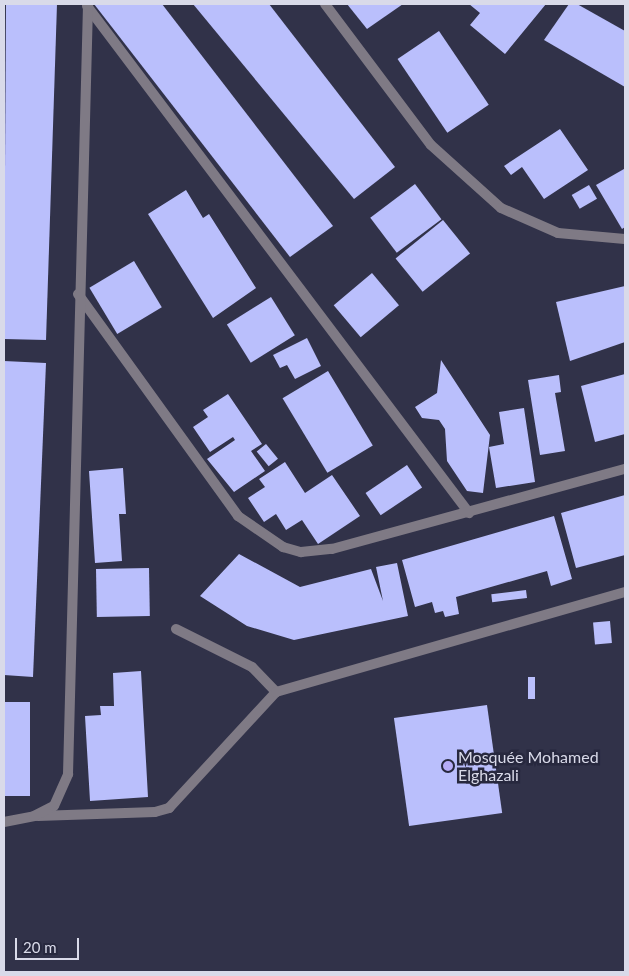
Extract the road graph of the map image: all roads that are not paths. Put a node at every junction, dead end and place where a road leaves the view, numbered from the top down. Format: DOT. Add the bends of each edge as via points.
graph roads {
  1 [pos="324,4"];
  2 [pos="87,5"];
  3 [pos="625,239"];
  4 [pos="78,294"];
  5 [pos="625,469"];
  6 [pos="469,513"];
  7 [pos="625,592"];
  8 [pos="176,629"];
  9 [pos="276,692"];
  10 [pos="34,816"];
  11 [pos="4,822"];
  1 -- 3 [label="street" via="431,145 501,208 558,233"];
  2 -- 4 [label="street"];
  2 -- 6 [label="street"];
  4 -- 6 [label="street" via="238,516 266,539 301,552 332,549"];
  4 -- 10 [label="street" via="68,774 54,806"];
  5 -- 6 [label="street"];
  7 -- 9 [label="street"];
  8 -- 9 [label="street" via="252,667"];
  9 -- 10 [label="street" via="253,713 176,805 155,812"];
  10 -- 11 [label="street"];
}
